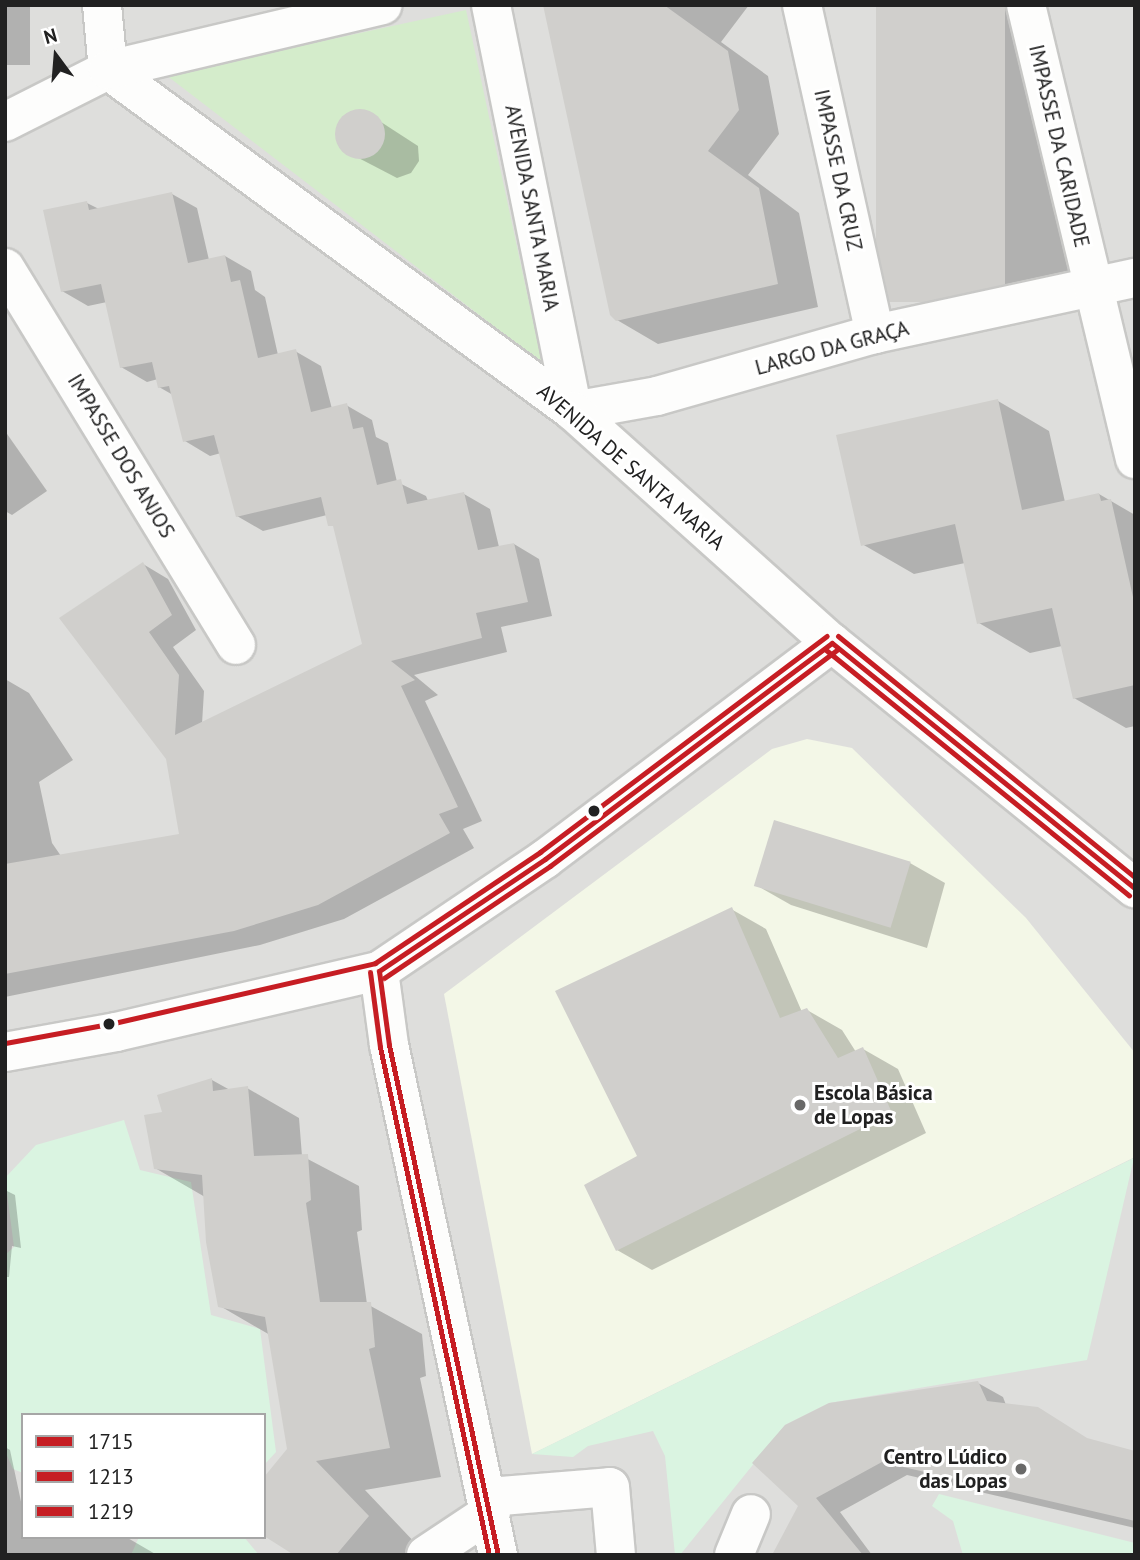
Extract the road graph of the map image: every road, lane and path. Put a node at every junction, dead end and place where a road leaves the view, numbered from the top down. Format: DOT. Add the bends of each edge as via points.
graph roads {
  1 [pos="103,5"];
  2 [pos="382,5"];
  3 [pos="491,5"];
  4 [pos="802,5"];
  5 [pos="1026,5"];
  6 [pos="108,70"];
  7 [pos="5,122"];
  8 [pos="5,268"];
  9 [pos="1135,278"];
  10 [pos="1092,286"];
  11 [pos="875,334"];
  12 [pos="573,411"];
  13 [pos="1135,459"];
  14 [pos="832,643"];
  15 [pos="236,645"];
  16 [pos="1135,888"];
  17 [pos="379,971"];
  18 [pos="5,1052"];
  19 [pos="490,1505"];
  20 [pos="751,1514"];
  21 [pos="426,1555"];
  22 [pos="498,1555"];
  23 [pos="616,1555"];
  24 [pos="734,1555"];
  1 -- 6 [label="street"];
  2 -- 6 [label="street"];
  3 -- 12 [label="street, AVENIDA SANTA MARIA"];
  4 -- 11 [label="street, IMPASSE DA CRUZ"];
  5 -- 10 [label="street, IMPASSE DA CARIDADE"];
  6 -- 7 [label="street"];
  6 -- 12 [label="street, AVENIDA DE SANTA MARIA"];
  8 -- 15 [label="street, IMPASSE DOS ANJOS"];
  9 -- 10 [label="street, LARGO DA GRAÇA"];
  10 -- 11 [label="street, LARGO DA GRAÇA"];
  10 -- 13 [label="street"];
  11 -- 12 [label="street, LARGO DA GRAÇA" via="657,396"];
  12 -- 14 [label="street, AVENIDA DE SANTA MARIA"];
  14 -- 16 [label="street, AVENIDA DE SANTA MARIA"];
  14 -- 17 [label="street" via="545,859"];
  17 -- 18 [label="street"];
  17 -- 19 [label="street" via="389,1045"];
  19 -- 21 [label="street"];
  19 -- 22 [label="street"];
  19 -- 23 [label="street" via="610,1487"];
  20 -- 24 [label="street"];
}
